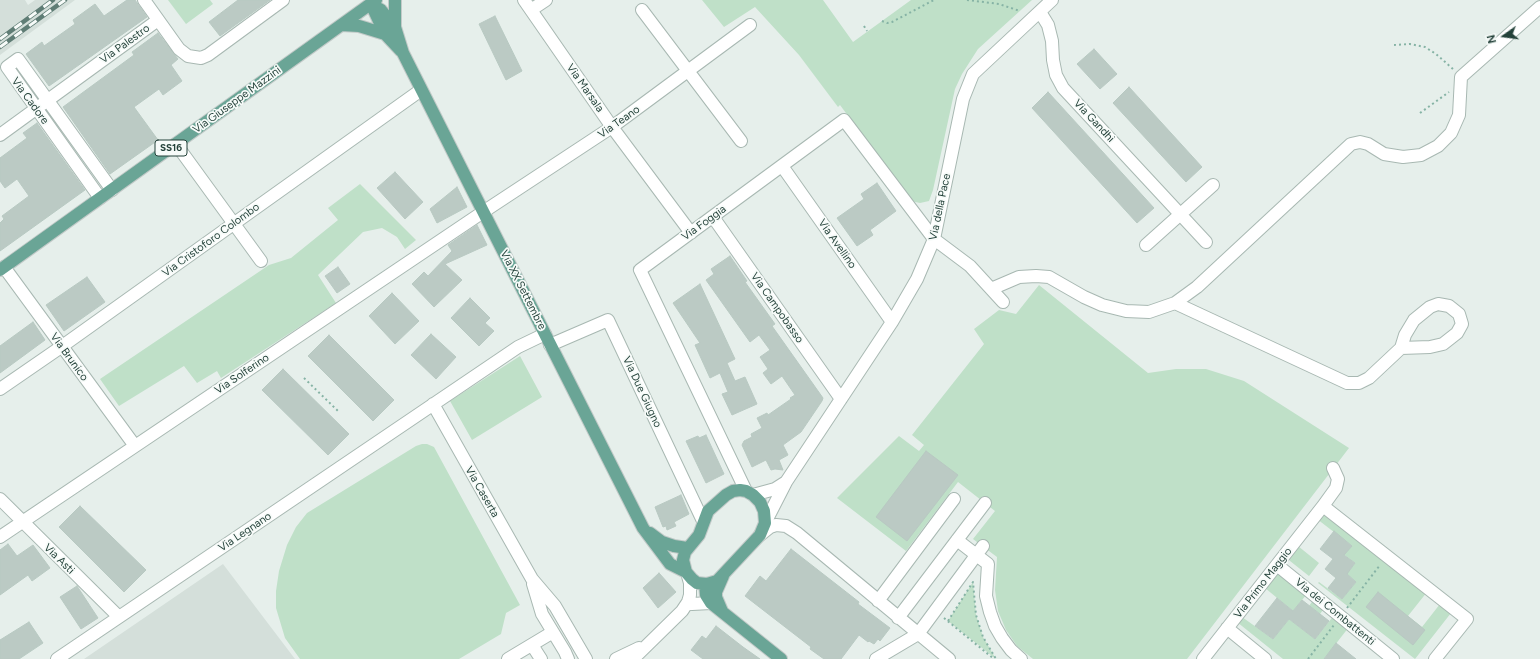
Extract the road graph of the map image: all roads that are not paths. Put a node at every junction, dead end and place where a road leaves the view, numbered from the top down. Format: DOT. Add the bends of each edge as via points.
graph roads {
  1 [pos="144,0"];
  2 [pos="283,0"];
  3 [pos="395,0"];
  4 [pos="524,0"];
  5 [pos="546,0"];
  6 [pos="1052,0"];
  7 [pos="373,2"];
  8 [pos="1540,7"];
  9 [pos="531,10"];
  10 [pos="642,10"];
  11 [pos="1040,12"];
  12 [pos="158,20"];
  13 [pos="341,25"];
  14 [pos="750,25"];
  15 [pos="390,31"];
  16 [pos="688,71"];
  17 [pos="421,90"];
  18 [pos="48,100"];
  19 [pos="36,109"];
  20 [pos="612,127"];
  21 [pos="0,135"];
  22 [pos="741,141"];
  23 [pos="176,144"];
  24 [pos="782,166"];
  25 [pos="1213,184"];
  26 [pos="112,190"];
  27 [pos="100,198"];
  28 [pos="483,212"];
  29 [pos="1181,214"];
  30 [pos="713,217"];
  31 [pos="234,224"];
  32 [pos="691,233"];
  33 [pos="934,239"];
  34 [pos="1206,242"];
  35 [pos="1146,245"];
  36 [pos="261,261"];
  37 [pos="2,269"];
  38 [pos="991,289"];
  39 [pos="1003,302"];
  40 [pos="1175,304"];
  41 [pos="892,322"];
  42 [pos="548,339"];
  43 [pos="62,347"];
  44 [pos="1401,348"];
  45 [pos="0,389"];
  46 [pos="841,399"];
  47 [pos="433,404"];
  48 [pos="135,446"];
  49 [pos="1333,468"];
  50 [pos="786,482"];
  51 [pos="750,493"];
  52 [pos="0,499"];
  53 [pos="954,499"];
  54 [pos="985,503"];
  55 [pos="1323,506"];
  56 [pos="703,521"];
  57 [pos="22,522"];
  58 [pos="765,522"];
  59 [pos="643,528"];
  60 [pos="760,535"];
  61 [pos="0,537"];
  62 [pos="957,540"];
  63 [pos="687,548"];
  64 [pos="980,551"];
  65 [pos="1277,565"];
  66 [pos="687,574"];
  67 [pos="725,574"];
  68 [pos="532,578"];
  69 [pos="704,584"];
  70 [pos="878,601"];
  71 [pos="711,603"];
  72 [pos="692,604"];
  73 [pos="682,611"];
  74 [pos="725,615"];
  75 [pos="119,617"];
  76 [pos="898,618"];
  77 [pos="1227,628"];
  78 [pos="553,632"];
  79 [pos="918,634"];
  80 [pos="649,643"];
  81 [pos="532,645"];
  82 [pos="57,659"];
  83 [pos="508,659"];
  84 [pos="540,659"];
  85 [pos="568,659"];
  86 [pos="586,659"];
  87 [pos="616,659"];
  88 [pos="633,659"];
  89 [pos="781,659"];
  90 [pos="876,659"];
  91 [pos="949,659"];
  92 [pos="1021,659"];
  93 [pos="1203,659"];
  94 [pos="1265,659"];
  95 [pos="1393,659"];
  96 [pos="1435,659"];
  1 -- 12 [label="street"];
  2 -- 12 [label="street, Via Palestro" via="201,58 188,56 179,49"];
  3 -- 15 [label="main road"];
  4 -- 9 [label="street, Via Marsala"];
  5 -- 9 [label="street"];
  6 -- 11 [label="street, Via della Pace"];
  7 -- 13 [label="main road, Via Giuseppe Mazzini / SS16"];
  7 -- 15 [label="main road, Via XX Settembre"];
  8 -- 40 [label="street" via="1460,80 1459,116 1451,133 1438,146 1421,155 1403,157 1384,154 1368,144 1351,144 1197,287"];
  9 -- 20 [label="street, Via Marsala"];
  10 -- 16 [label="street"];
  11 -- 29 [label="street, Via Gandhi" via="1048,25 1056,75 1063,88"];
  11 -- 33 [label="street, Via della Pace" via="973,74 963,99"];
  12 -- 18 [label="street, Via Palestro"];
  13 -- 15 [label="main road, Via XX Settembre"];
  13 -- 23 [label="main road, Via Giuseppe Mazzini / SS16"];
  14 -- 16 [label="street, Via Teano"];
  15 -- 17 [label="main road, Via XX Settembre"];
  16 -- 20 [label="street, Via Teano"];
  16 -- 22 [label="street"];
  17 -- 28 [label="main road, Via XX Settembre"];
  17 -- 31 [label="street, Via Cristoforo Colombo"];
  18 -- 19 [label="street, Via Palestro"];
  18 -- 19 [label="street, Via Cadore" via="18,59 6,67"];
  18 -- 26 [label="street, Via Cadore"];
  19 -- 21 [label="street, Via Palestro"];
  19 -- 27 [label="street, Via Cadore"];
  20 -- 28 [label="street, Via Teano"];
  20 -- 32 [label="street, Via Marsala"];
  23 -- 26 [label="main road, Via Giuseppe Mazzini / SS16"];
  23 -- 31 [label="street"];
  24 -- 30 [label="street, Via Foggia"];
  24 -- 33 [label="street, Via Foggia" via="844,120"];
  24 -- 41 [label="street, Via Avellino"];
  25 -- 29 [label="street"];
  26 -- 27 [label="main road, Via Giuseppe Mazzini / SS16"];
  27 -- 37 [label="main road, Via Giuseppe Mazzini / SS16"];
  28 -- 42 [label="main road, Via XX Settembre"];
  28 -- 48 [label="street, Via Solferino"];
  29 -- 34 [label="street, Via Gandhi"];
  29 -- 35 [label="street"];
  30 -- 32 [label="street, Via Foggia"];
  30 -- 46 [label="street, Via Campobasso"];
  31 -- 36 [label="street"];
  31 -- 43 [label="street, Via Cristoforo Colombo"];
  32 -- 51 [label="street, Via Foggia" via="640,270"];
  33 -- 38 [label="street" via="970,266"];
  33 -- 41 [label="street, Via della Pace" via="917,280"];
  37 -- 43 [label="street, Via Brunico"];
  38 -- 39 [label="street"];
  38 -- 40 [label="street" via="1019,277 1049,277 1084,297 1126,312 1149,312"];
  40 -- 44 [label="street" via="1347,383 1359,383 1368,378"];
  41 -- 46 [label="street, Via della Pace"];
  42 -- 47 [label="street, Via Legnano" via="518,346"];
  42 -- 56 [label="street, Via Due Giugno" via="608,320"];
  42 -- 59 [label="main road, Via XX Settembre"];
  43 -- 45 [label="street, Via Cristoforo Colombo"];
  43 -- 48 [label="street, Via Brunico"];
  44 -- 44 [label="street" via="1443,344 1457,333 1462,324 1459,314 1449,306 1438,304 1430,307 1414,320"];
  46 -- 50 [label="street, Via della Pace"];
  47 -- 68 [label="street, Via Caserta"];
  47 -- 75 [label="street, Via Legnano"];
  48 -- 57 [label="street, Via Solferino"];
  49 -- 55 [label="street, Via Primo Maggio" via="1338,479 1336,488"];
  50 -- 51 [label="street, Via della Pace" via="775,489"];
  50 -- 58 [label="street, Via della Pace"];
  51 -- 56 [label="main road" via="733,491 726,495 708,511"];
  51 -- 58 [label="main road" via="760,502"];
  52 -- 57 [label="street, Via Asti"];
  53 -- 70 [label="street"];
  54 -- 62 [label="street"];
  55 -- 65 [label="street, Via Primo Maggio"];
  55 -- 96 [label="street" via="1467,619"];
  56 -- 63 [label="main road" via="699,535"];
  57 -- 61 [label="street, Via Solferino"];
  57 -- 75 [label="street, Via Asti"];
  58 -- 60 [label="main road"];
  59 -- 63 [label="main road, Via XX Settembre" via="662,542"];
  59 -- 66 [label="main road, Via XX Settembre" via="670,564"];
  60 -- 67 [label="main road"];
  60 -- 70 [label="street" via="770,527 786,526"];
  62 -- 64 [label="street"];
  62 -- 76 [label="street"];
  63 -- 66 [label="main road" via="683,556"];
  64 -- 79 [label="street"];
  64 -- 92 [label="street" via="988,564 986,596 995,626 1011,650"];
  65 -- 77 [label="street, Via Primo Maggio"];
  65 -- 95 [label="street, Via dei Combattenti"];
  66 -- 69 [label="main road, Via XX Settembre" via="697,583"];
  66 -- 73 [label="street" via="690,595"];
  67 -- 69 [label="main road" via="714,583"];
  67 -- 74 [label="main road" via="716,592"];
  68 -- 78 [label="street, Via Caserta" via="542,614"];
  68 -- 86 [label="street, Via Caserta" via="555,606"];
  69 -- 71 [label="main road"];
  69 -- 72 [label="street"];
  70 -- 76 [label="street"];
  71 -- 72 [label="street"];
  71 -- 74 [label="main road"];
  72 -- 73 [label="street"];
  73 -- 80 [label="street"];
  74 -- 89 [label="main road"];
  75 -- 82 [label="street, Via Legnano"];
  76 -- 79 [label="street"];
  77 -- 93 [label="street, Via Primo Maggio"];
  77 -- 94 [label="street"];
  78 -- 81 [label="street"];
  78 -- 85 [label="street, Via Caserta"];
  79 -- 90 [label="street"];
  79 -- 91 [label="street"];
  80 -- 87 [label="street"];
  80 -- 88 [label="street"];
  81 -- 83 [label="street"];
  81 -- 84 [label="street"];
}
